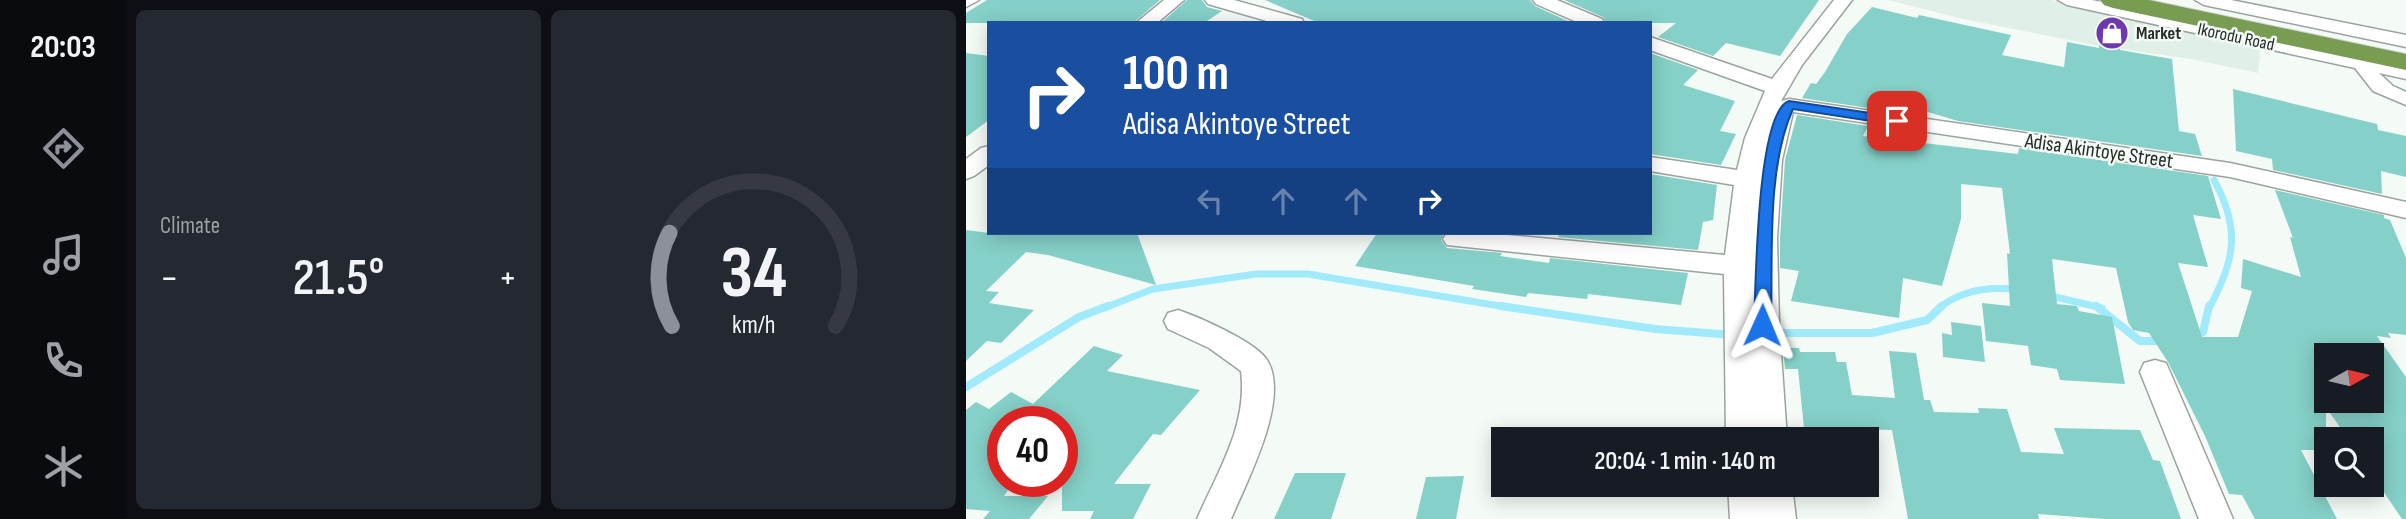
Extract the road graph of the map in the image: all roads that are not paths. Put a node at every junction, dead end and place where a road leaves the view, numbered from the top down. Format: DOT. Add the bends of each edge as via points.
graph roads {
  1 [pos="1175,0"];
  2 [pos="1214,0"];
  3 [pos="1542,0"];
  4 [pos="1843,0"];
  5 [pos="1861,0"];
  6 [pos="2067,0"];
  7 [pos="2087,0"];
  8 [pos="2113,0"];
  9 [pos="2170,0"];
  10 [pos="2204,0"];
  11 [pos="1148,21"];
  12 [pos="1288,21"];
  13 [pos="1590,21"];
  14 [pos="2406,41"];
  15 [pos="1652,44"];
  16 [pos="2406,50"];
  17 [pos="2406,62"];
  18 [pos="2363,64"];
  19 [pos="2406,71"];
  20 [pos="1783,96"];
  21 [pos="2406,99"];
  22 [pos="987,155"];
  23 [pos="1652,164"];
  24 [pos="966,171"];
  25 [pos="1747,178"];
  26 [pos="2406,210"];
  27 [pos="1456,240"];
  28 [pos="1739,266"];
  29 [pos="1178,321"];
  30 [pos="1750,325"];
  31 [pos="1753,371"];
  32 [pos="2155,372"];
  33 [pos="1744,427"];
  34 [pos="1769,427"];
  35 [pos="1746,497"];
  36 [pos="1776,497"];
  37 [pos="1214,519"];
  38 [pos="1747,519"];
  39 [pos="1779,519"];
  40 [pos="2216,519"];
  1 -- 11 [label="street"];
  2 -- 12 [label="street"];
  3 -- 13 [label="street"];
  4 -- 20 [label="street"];
  5 -- 20 [label="street" via="1814,65"];
  6 -- 18 [label="street, Ikorodu Road"];
  7 -- 19 [label="street"];
  8 -- 17 [label="highway, Ikorodu Road"];
  9 -- 16 [label="highway, Ikorodu Road"];
  10 -- 14 [label="street, Ikorodu Road"];
  15 -- 20 [label="street, Adisa Akintoye Street"];
  18 -- 19 [label="street, Ikorodu Road"];
  18 -- 21 [label="street" via="2373,82"];
  20 -- 25 [label="street" via="1758,130"];
  20 -- 26 [label="street, Adisa Akintoye Street" via="2230,170"];
  20 -- 30 [label="street"];
  22 -- 24 [label="street"];
  23 -- 25 [label="street"];
  25 -- 28 [label="street"];
  27 -- 28 [label="street"];
  28 -- 30 [label="street"];
  29 -- 37 [label="street" via="1219,340 1255,365 1259,392 1252,432"];
  30 -- 31 [label="street"];
  31 -- 33 [label="street"];
  31 -- 34 [label="street"];
  32 -- 40 [label="street"];
  35 -- 38 [label="street"];
  36 -- 39 [label="street"];
}
